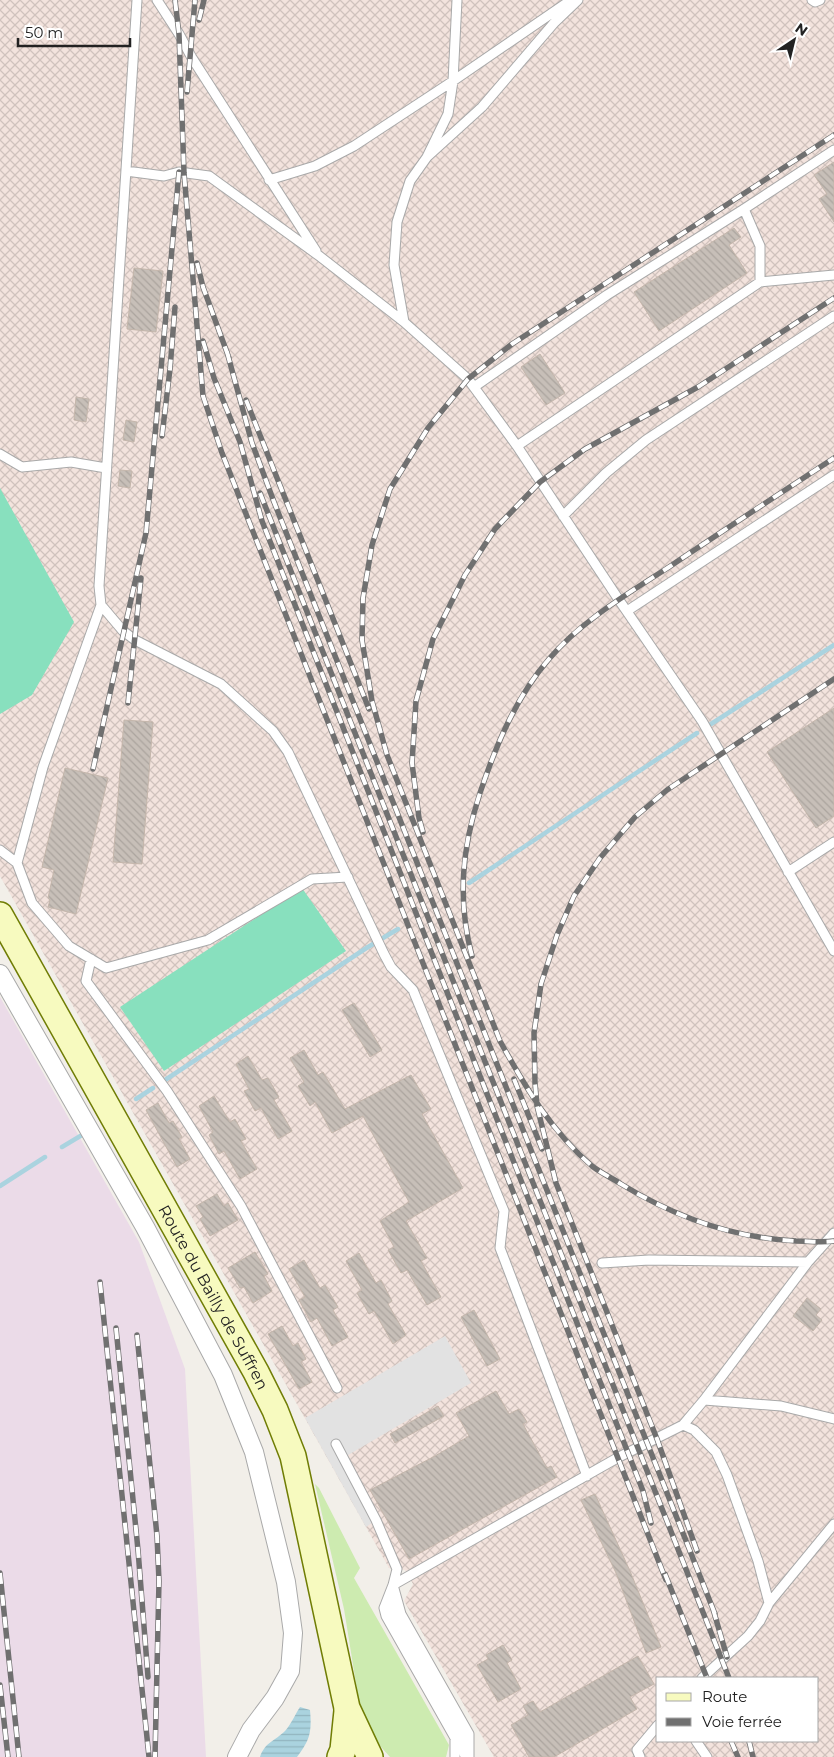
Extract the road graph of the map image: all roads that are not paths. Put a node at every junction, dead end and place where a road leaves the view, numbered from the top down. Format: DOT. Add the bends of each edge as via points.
graph roads {
  1 [pos="137,0"];
  2 [pos="157,0"];
  3 [pos="457,0"];
  4 [pos="571,0"];
  5 [pos="578,0"];
  6 [pos="812,0"];
  7 [pos="820,0"];
  8 [pos="453,81"];
  9 [pos="834,150"];
  10 [pos="427,157"];
  11 [pos="126,171"];
  12 [pos="269,180"];
  13 [pos="744,209"];
  14 [pos="318,255"];
  15 [pos="834,275"];
  16 [pos="760,282"];
  17 [pos="834,316"];
  18 [pos="404,322"];
  19 [pos="474,387"];
  20 [pos="517,446"];
  21 [pos="0,454"];
  22 [pos="106,468"];
  23 [pos="834,475"];
  24 [pos="563,516"];
  25 [pos="101,605"];
  26 [pos="627,611"];
  27 [pos="834,842"];
  28 [pos="0,850"];
  29 [pos="17,863"];
  30 [pos="788,872"];
  31 [pos="348,877"];
  32 [pos="0,915"];
  33 [pos="834,951"];
  34 [pos="91,959"];
  35 [pos="0,974"];
  36 [pos="834,1233"];
  37 [pos="808,1262"];
  38 [pos="602,1263"];
  39 [pos="337,1388"];
  40 [pos="704,1400"];
  41 [pos="834,1420"];
  42 [pos="683,1425"];
  43 [pos="336,1444"];
  44 [pos="587,1476"];
  45 [pos="834,1524"];
  46 [pos="393,1585"];
  47 [pos="769,1603"];
  48 [pos="703,1677"];
  49 [pos="347,1708"];
  50 [pos="656,1727"];
  51 [pos="697,1742"];
  52 [pos="237,1757"];
  53 [pos="340,1757"];
  54 [pos="370,1757"];
  55 [pos="455,1757"];
  56 [pos="463,1757"];
  57 [pos="469,1757"];
  58 [pos="640,1757"];
  59 [pos="707,1757"];
  1 -- 11 [label="lane"];
  2 -- 12 [label="lane"];
  3 -- 8 [label="lane"];
  4 -- 8 [label="lane"];
  5 -- 10 [label="lane" via="554,23 482,107"];
  6 -- 7 [label="lane"];
  8 -- 10 [label="lane" via="448,114"];
  8 -- 12 [label="lane" via="354,146 315,166"];
  9 -- 13 [label="lane"];
  10 -- 18 [label="lane" via="410,181 397,222 394,265"];
  11 -- 14 [label="lane" via="164,176 179,172 209,176"];
  11 -- 22 [label="lane"];
  12 -- 14 [label="lane"];
  13 -- 16 [label="lane" via="760,246"];
  13 -- 19 [label="lane" via="607,295"];
  14 -- 18 [label="lane"];
  15 -- 16 [label="lane"];
  16 -- 20 [label="lane"];
  17 -- 24 [label="lane" via="646,440 606,473"];
  18 -- 19 [label="lane"];
  19 -- 20 [label="lane"];
  20 -- 24 [label="lane"];
  21 -- 22 [label="lane" via="22,468 70,462"];
  22 -- 25 [label="lane" via="99,586"];
  23 -- 26 [label="lane"];
  24 -- 26 [label="lane"];
  25 -- 29 [label="lane" via="42,767"];
  25 -- 31 [label="lane" via="135,640 221,684 273,731 288,752"];
  26 -- 30 [label="lane" via="702,721"];
  27 -- 30 [label="lane"];
  28 -- 29 [label="lane"];
  29 -- 34 [label="lane" via="32,903 69,946"];
  30 -- 33 [label="lane"];
  31 -- 34 [label="lane" via="312,879 208,940 106,968"];
  31 -- 44 [label="lane" via="391,967 413,990 504,1211 500,1248"];
  32 -- 49 [label="main road, Route du Bailly de Suffren" via="275,1410 293,1456"];
  34 -- 39 [label="lane" via="86,981 167,1091 241,1206"];
  35 -- 52 [label="street" via="154,1244 223,1375 254,1452 286,1582 293,1633 290,1671"];
  36 -- 37 [label="lane"];
  37 -- 38 [label="lane" via="649,1260"];
  37 -- 40 [label="lane"];
  40 -- 41 [label="lane" via="782,1406"];
  40 -- 42 [label="lane"];
  42 -- 44 [label="lane"];
  42 -- 47 [label="lane" via="694,1430 716,1452 758,1561"];
  43 -- 46 [label="lane" via="376,1520 397,1569"];
  44 -- 46 [label="lane"];
  45 -- 47 [label="lane"];
  46 -- 55 [label="lane" via="384,1608 386,1616 455,1738"];
  46 -- 56 [label="lane" via="393,1615 459,1731 464,1747"];
  46 -- 57 [label="lane" via="401,1614 469,1734"];
  47 -- 48 [label="lane" via="748,1636"];
  49 -- 53 [label="main road, Route du Bailly de Suffren"];
  49 -- 54 [label="main road, Route du Bailly de Suffren"];
  50 -- 58 [label="lane" via="637,1750"];
  51 -- 59 [label="lane"];
}
